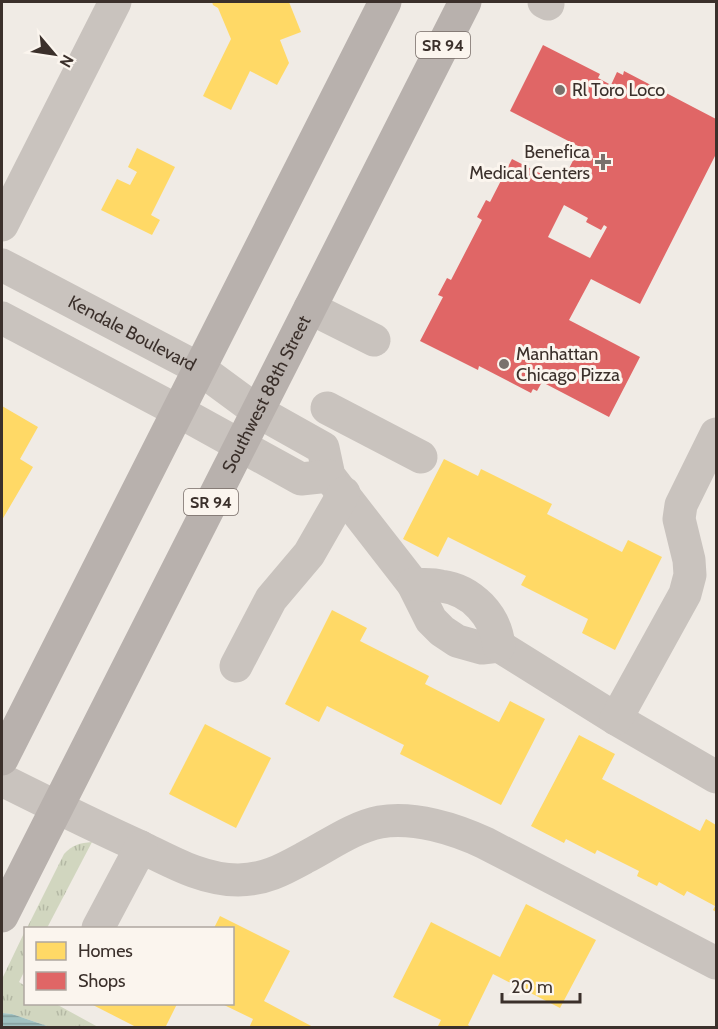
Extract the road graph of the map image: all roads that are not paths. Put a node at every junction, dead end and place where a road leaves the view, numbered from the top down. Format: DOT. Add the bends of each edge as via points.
graph roads {
  1 [pos="115,2"];
  2 [pos="385,2"];
  3 [pos="465,2"];
  4 [pos="2,225"];
  5 [pos="2,265"];
  6 [pos="310,308"];
  7 [pos="2,318"];
  8 [pos="374,340"];
  9 [pos="200,369"];
  10 [pos="327,408"];
  11 [pos="178,411"];
  12 [pos="257,411"];
  13 [pos="356,423"];
  14 [pos="717,435"];
  15 [pos="239,446"];
  16 [pos="421,457"];
  17 [pos="336,485"];
  18 [pos="413,585"];
  19 [pos="499,646"];
  20 [pos="236,666"];
  21 [pos="616,718"];
  22 [pos="2,759"];
  23 [pos="717,777"];
  24 [pos="2,780"];
  25 [pos="56,808"];
  26 [pos="141,847"];
  27 [pos="2,916"];
  28 [pos="99,927"];
  29 [pos="717,963"];
  1 -- 4 [label="street"];
  2 -- 9 [label="main road"];
  3 -- 6 [label="main road, Southwest 88th Street / SR 94"];
  5 -- 9 [label="street, Kendale Boulevard"];
  6 -- 8 [label="street"];
  6 -- 12 [label="main road, Southwest 88th Street / SR 94"];
  7 -- 11 [label="street"];
  9 -- 11 [label="main road"];
  9 -- 12 [label="street, Kendale Boulevard"];
  10 -- 13 [label="street"];
  11 -- 15 [label="street"];
  11 -- 22 [label="main road"];
  12 -- 15 [label="main road, Southwest 88th Street / SR 94"];
  12 -- 17 [label="street, Kendale Boulevard" via="323,448"];
  13 -- 16 [label="street"];
  13 -- 17 [label="street"];
  14 -- 21 [label="street" via="681,505 679,519 690,575 685,594"];
  15 -- 17 [label="street" via="301,479"];
  15 -- 25 [label="main road, Southwest 88th Street / SR 94"];
  17 -- 18 [label="street"];
  17 -- 20 [label="street" via="309,554 271,599"];
  18 -- 19 [label="street" via="431,620 442,631 469,645"];
  18 -- 19 [label="street" via="443,586 474,600 494,624"];
  19 -- 21 [label="street"];
  21 -- 23 [label="street"];
  24 -- 25 [label="street"];
  25 -- 26 [label="street"];
  25 -- 27 [label="main road, Southwest 88th Street / SR 94"];
  26 -- 28 [label="street"];
  26 -- 29 [label="street" via="206,876 241,880 272,875 380,822 433,826 485,843"];
}
